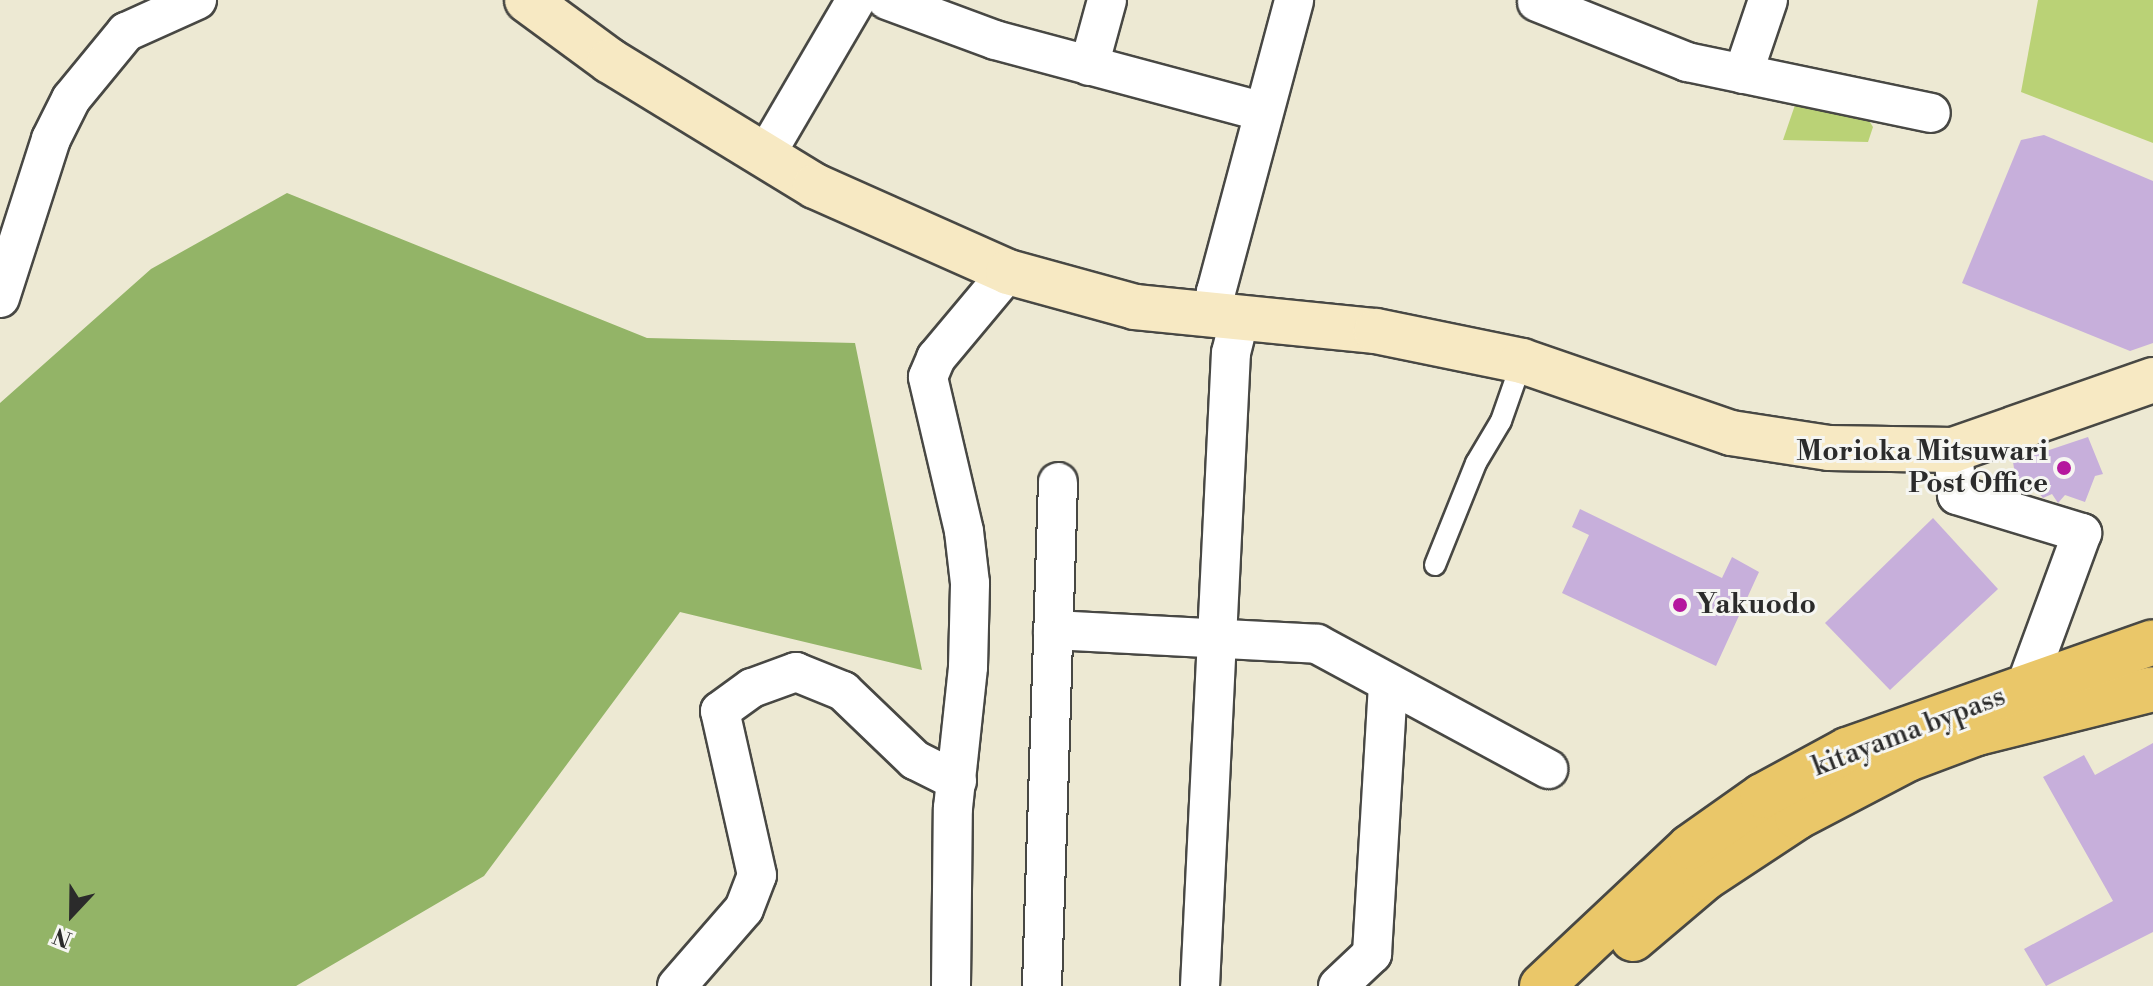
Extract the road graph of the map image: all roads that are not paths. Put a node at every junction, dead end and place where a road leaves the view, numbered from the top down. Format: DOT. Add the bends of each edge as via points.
graph roads {
  1 [pos="197,0"];
  2 [pos="527,0"];
  3 [pos="856,0"];
  4 [pos="887,0"];
  5 [pos="1107,0"];
  6 [pos="1294,0"];
  7 [pos="1768,0"];
  8 [pos="1537,2"];
  9 [pos="1089,66"];
  10 [pos="1743,74"];
  11 [pos="1264,112"];
  12 [pos="1931,113"];
  13 [pos="766,154"];
  14 [pos="1008,272"];
  15 [pos="0,298"];
  16 [pos="1227,316"];
  17 [pos="1522,361"];
  18 [pos="2153,380"];
  19 [pos="1953,450"];
  20 [pos="1058,482"];
  21 [pos="1435,565"];
  22 [pos="1053,630"];
  23 [pos="1216,638"];
  24 [pos="2153,642"];
  25 [pos="1388,683"];
  26 [pos="2025,688"];
  27 [pos="2153,689"];
  28 [pos="1548,769"];
  29 [pos="957,781"];
  30 [pos="677,986"];
  31 [pos="951,986"];
  32 [pos="1042,986"];
  33 [pos="1200,986"];
  34 [pos="1338,986"];
  35 [pos="1542,986"];
  36 [pos="1578,986"];
  1 -- 15 [label="street" via="126,32 71,99 51,139"];
  2 -- 13 [label="street" via="610,61"];
  3 -- 13 [label="street"];
  4 -- 9 [label="street" via="995,40"];
  5 -- 9 [label="street"];
  6 -- 11 [label="street"];
  7 -- 10 [label="street"];
  8 -- 10 [label="street" via="1687,62"];
  9 -- 11 [label="street"];
  10 -- 12 [label="street"];
  11 -- 16 [label="street"];
  13 -- 14 [label="street" via="815,186"];
  14 -- 16 [label="street" via="1135,307"];
  14 -- 29 [label="street" via="936,358 928,377 964,531 970,583"];
  16 -- 17 [label="street" via="1376,331"];
  16 -- 23 [label="street" via="1231,353"];
  17 -- 19 [label="street" via="1731,433 1829,448"];
  17 -- 21 [label="lane" via="1501,421 1476,463"];
  18 -- 19 [label="street"];
  19 -- 26 [label="street" via="1957,495 2082,533"];
  20 -- 22 [label="street"];
  22 -- 23 [label="street"];
  22 -- 32 [label="street"];
  23 -- 25 [label="street" via="1317,644"];
  23 -- 33 [label="street"];
  24 -- 26 [label="highway, kitayama bypass"];
  25 -- 28 [label="street"];
  25 -- 34 [label="street" via="1372,954"];
  26 -- 35 [label="highway, kitayama bypass" via="1847,750 1762,796 1690,847"];
  27 -- 36 [label="highway, kitayama bypass" via="1977,733 1908,759 1797,817 1705,878"];
  29 -- 30 [label="street" via="915,760 843,691 820,679 796,672 752,688 720,711 757,875 744,909"];
  29 -- 31 [label="street"];
}
